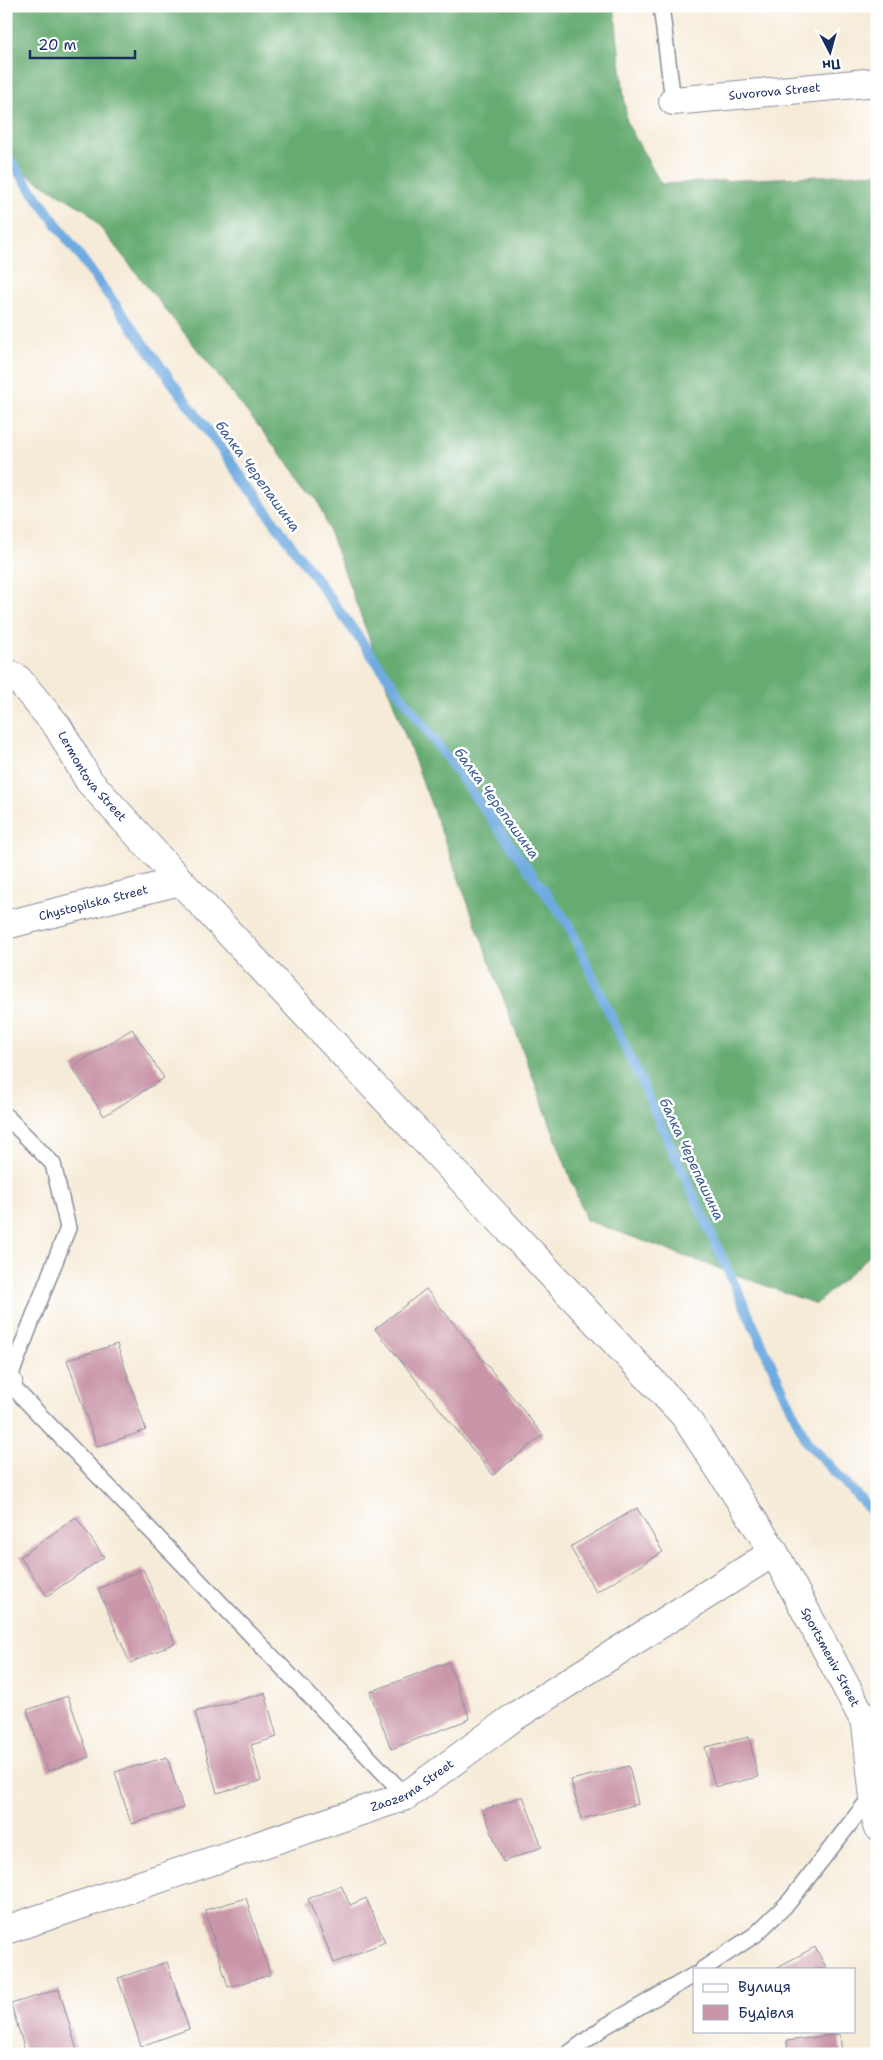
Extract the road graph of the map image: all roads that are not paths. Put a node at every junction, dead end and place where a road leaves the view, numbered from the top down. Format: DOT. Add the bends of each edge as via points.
graph roads {
  1 [pos="661,6"];
  2 [pos="877,82"];
  3 [pos="673,101"];
  4 [pos="6,672"];
  5 [pos="180,881"];
  6 [pos="6,925"];
  7 [pos="6,1116"];
  8 [pos="7,1383"];
  9 [pos="774,1552"];
  10 [pos="873,1794"];
  11 [pos="406,1796"];
  12 [pos="877,1826"];
  13 [pos="6,1930"];
  14 [pos="705,1968"];
  15 [pos="693,1976"];
  16 [pos="568,2054"];
  1 -- 3 [label="lane"];
  2 -- 3 [label="street, Suvorova Street"];
  4 -- 5 [label="street, Lermontova Street" via="18,678 58,727 89,781"];
  5 -- 6 [label="street, Chystopilska Street"];
  5 -- 9 [label="street, Lermontova Street" via="684,1415"];
  7 -- 8 [label="lane" via="53,1164 68,1228"];
  8 -- 11 [label="lane"];
  9 -- 10 [label="street, Sportsmeniv Street" via="866,1724"];
  9 -- 11 [label="street, Zaozerna Street" via="514,1717"];
  10 -- 12 [label="street, Sportsmeniv Street"];
  10 -- 14 [label="lane" via="789,1902 756,1934"];
  11 -- 13 [label="street, Zaozerna Street"];
  15 -- 16 [label="lane" via="604,2027"];
}
